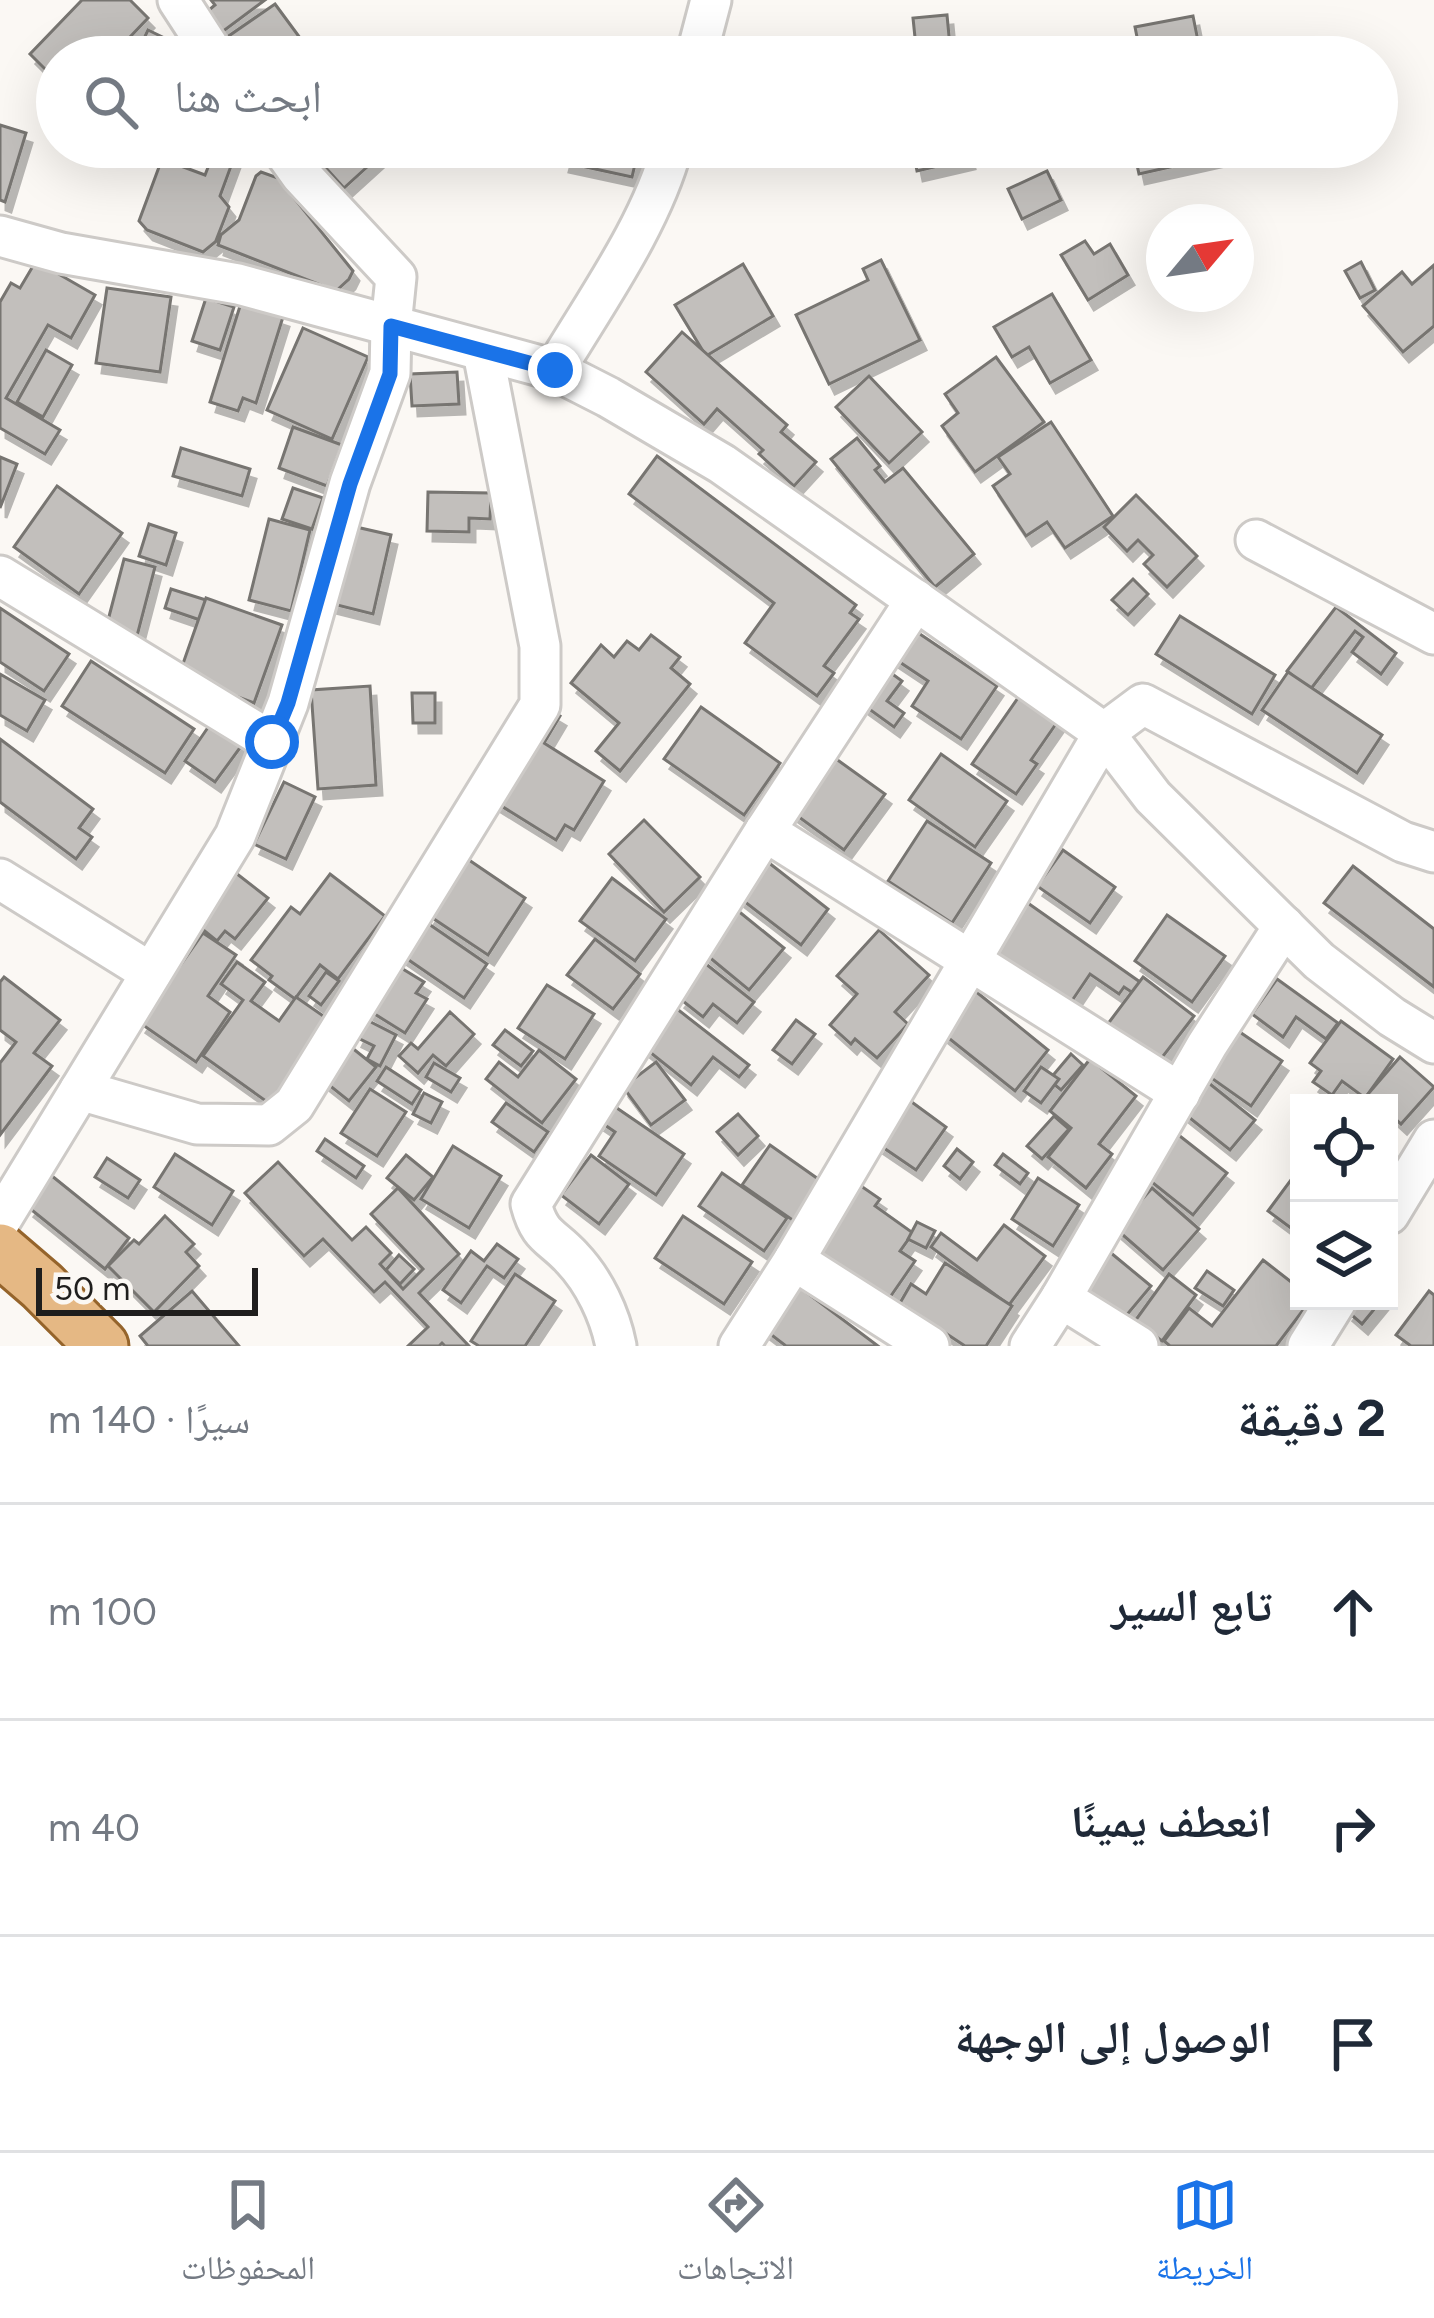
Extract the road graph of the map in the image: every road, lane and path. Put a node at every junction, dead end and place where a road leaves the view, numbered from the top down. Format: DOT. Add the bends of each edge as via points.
graph roads {
  1 [pos="178,0"];
  2 [pos="711,0"];
  3 [pos="201,36"];
  4 [pos="702,36"];
  5 [pos="296,168"];
  6 [pos="666,168"];
  7 [pos="3,244"];
  8 [pos="391,326"];
  9 [pos="483,352"];
  10 [pos="555,370"];
  11 [pos="1256,540"];
  12 [pos="0,576"];
  13 [pos="916,600"];
  14 [pos="1434,634"];
  15 [pos="1104,733"];
  16 [pos="272,742"];
  17 [pos="765,831"];
  18 [pos="1434,851"];
  19 [pos="0,879"];
  20 [pos="1284,926"];
  21 [pos="971,961"];
  22 [pos="151,973"];
  23 [pos="1434,1043"];
  24 [pos="80,1090"];
  25 [pos="1180,1093"];
  26 [pos="1434,1140"];
  27 [pos="1396,1202"];
  28 [pos="0,1221"];
  29 [pos="0,1250"];
  30 [pos="794,1260"];
  31 [pos="1061,1298"];
  32 [pos="1330,1310"];
  33 [pos="102,1346"];
  34 [pos="616,1346"];
  35 [pos="739,1346"];
  36 [pos="928,1346"];
  37 [pos="1030,1346"];
  38 [pos="1138,1346"];
  39 [pos="1308,1346"];
  1 -- 3 [label="street"];
  2 -- 4 [label="street"];
  5 -- 8 [label="street" via="396,278"];
  6 -- 10 [label="street"];
  7 -- 8 [label="street" via="238,284"];
  8 -- 9 [label="street"];
  8 -- 16 [label="street" via="390,374"];
  9 -- 10 [label="street"];
  9 -- 24 [label="street" via="540,646 541,705 294,1105 268,1125 197,1124"];
  10 -- 13 [label="street" via="722,464"];
  11 -- 14 [label="street"];
  12 -- 16 [label="street"];
  13 -- 15 [label="street"];
  13 -- 17 [label="street"];
  15 -- 18 [label="street" via="1143,704"];
  15 -- 20 [label="street" via="1153,797"];
  15 -- 21 [label="street"];
  16 -- 22 [label="street" via="235,836"];
  17 -- 21 [label="street"];
  17 -- 34 [label="street" via="531,1204 537,1227 574,1259 611,1318"];
  19 -- 22 [label="street"];
  20 -- 23 [label="street" via="1319,961"];
  20 -- 25 [label="street"];
  21 -- 25 [label="street"];
  21 -- 30 [label="street"];
  22 -- 24 [label="street"];
  24 -- 28 [label="street"];
  25 -- 31 [label="street"];
  26 -- 27 [label="street"];
  29 -- 33 [label="main road"];
  30 -- 35 [label="street"];
  30 -- 36 [label="street"];
  31 -- 37 [label="street"];
  31 -- 38 [label="street"];
  32 -- 39 [label="street"];
}
